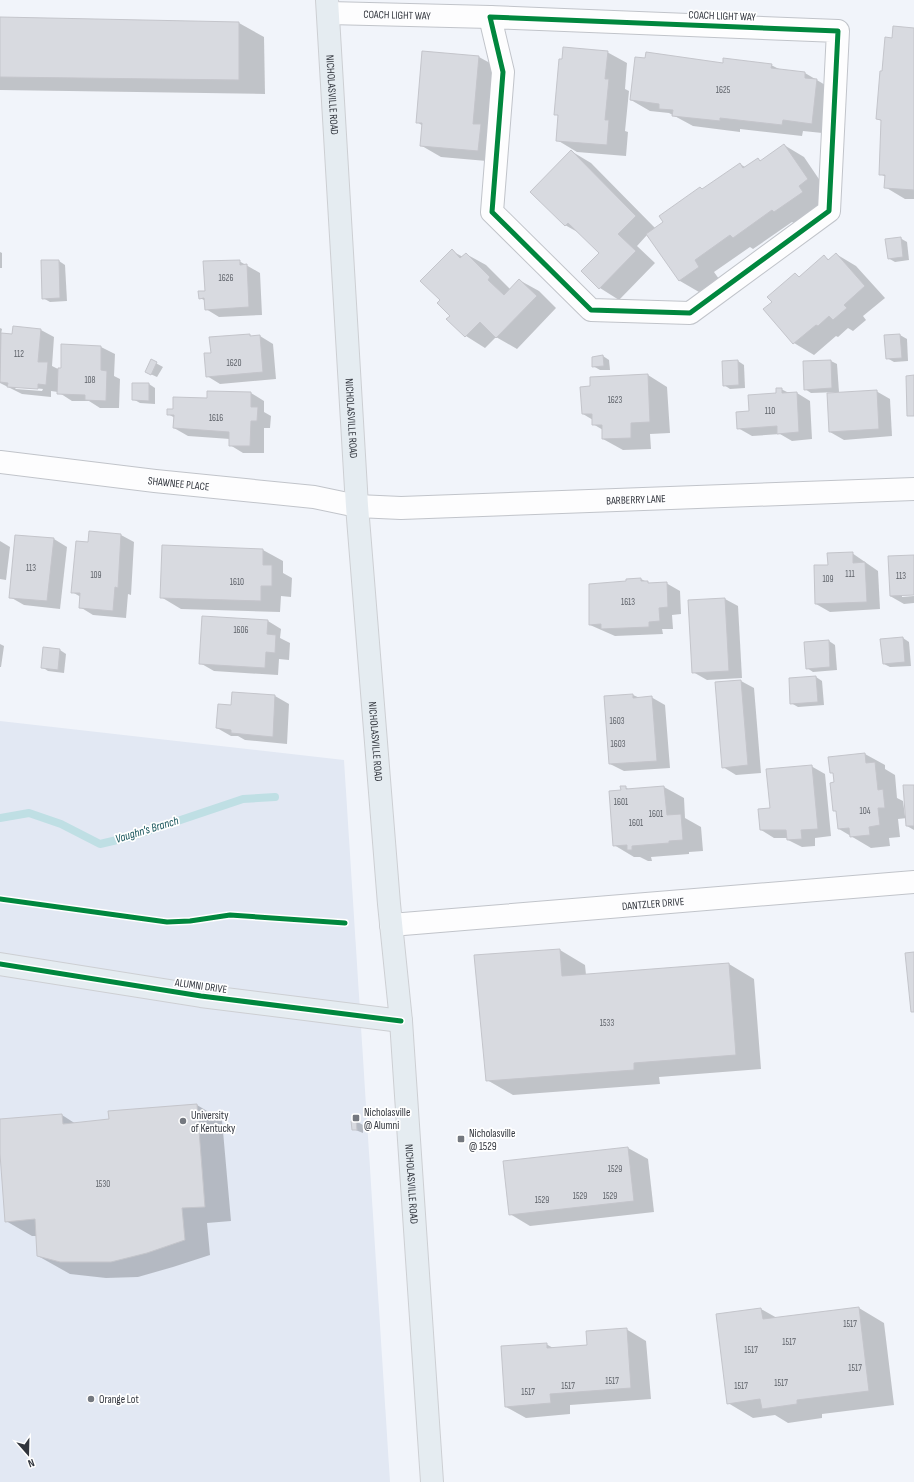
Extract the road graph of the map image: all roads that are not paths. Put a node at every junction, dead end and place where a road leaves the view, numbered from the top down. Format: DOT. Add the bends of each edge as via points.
graph roads {
  1 [pos="328,7"];
  2 [pos="490,17"];
  3 [pos="0,462"];
  4 [pos="914,489"];
  5 [pos="357,506"];
  6 [pos="914,882"];
  7 [pos="391,925"];
  8 [pos="0,964"];
  9 [pos="401,1020"];
  10 [pos="432,1482"];
  1 -- 2 [label="street, COACH LIGHT WAY"];
  1 -- 5 [label="main road, NICHOLASVILLE ROAD"];
  2 -- 2 [label="street, COACH LIGHT WAY" via="503,72 492,212 591,310 690,312 829,212 838,31"];
  3 -- 5 [label="street, SHAWNEE PLACE" via="314,497"];
  4 -- 5 [label="street, BARBERRY LANE" via="401,508"];
  5 -- 7 [label="main road, NICHOLASVILLE ROAD"];
  6 -- 7 [label="street, DANTZLER DRIVE"];
  7 -- 9 [label="main road, NICHOLASVILLE ROAD"];
  8 -- 9 [label="main road, ALUMNI DRIVE" via="201,996"];
  9 -- 10 [label="main road, NICHOLASVILLE ROAD"];
}
